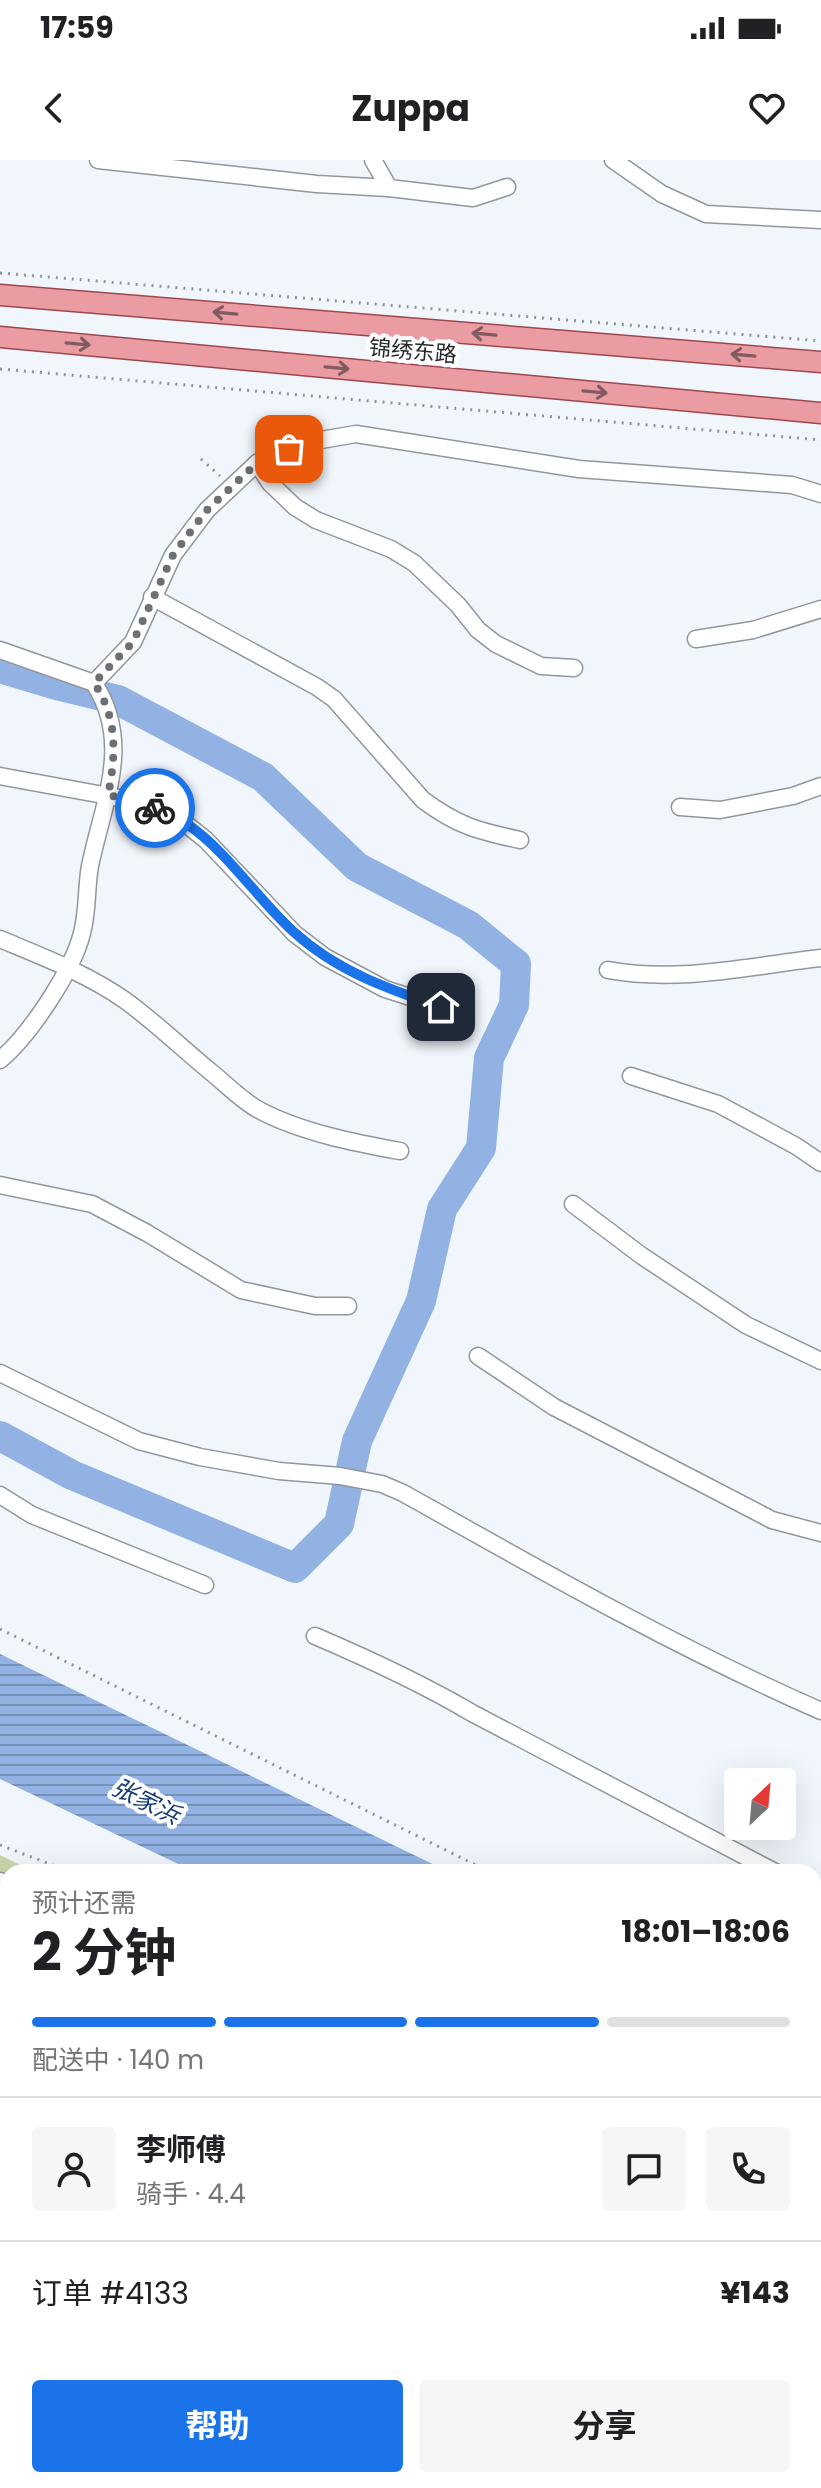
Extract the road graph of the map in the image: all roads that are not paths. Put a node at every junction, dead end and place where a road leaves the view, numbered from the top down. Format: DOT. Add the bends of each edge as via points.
graph roads {
  1 [pos="98,160"];
  2 [pos="373,160"];
  3 [pos="613,160"];
  4 [pos="507,187"];
  5 [pos="389,188"];
  6 [pos="821,220"];
  7 [pos="0,295"];
  8 [pos="0,337"];
  9 [pos="821,362"];
  10 [pos="821,413"];
  11 [pos="257,463"];
  12 [pos="821,494"];
  13 [pos="152,597"];
  14 [pos="821,609"];
  15 [pos="696,639"];
  16 [pos="0,650"];
  17 [pos="574,668"];
  18 [pos="100,693"];
  19 [pos="0,776"];
  20 [pos="821,786"];
  21 [pos="108,795"];
  22 [pos="680,807"];
  23 [pos="520,840"];
  24 [pos="0,939"];
  25 [pos="821,958"];
  26 [pos="68,968"];
  27 [pos="608,970"];
  28 [pos="441,1007"];
  29 [pos="0,1060"];
  30 [pos="631,1076"];
  31 [pos="400,1151"];
  32 [pos="821,1163"];
  33 [pos="0,1185"];
  34 [pos="573,1204"];
  35 [pos="348,1306"];
  36 [pos="478,1356"];
  37 [pos="821,1361"];
  38 [pos="0,1373"];
  39 [pos="0,1495"];
  40 [pos="821,1533"];
  41 [pos="205,1585"];
  42 [pos="315,1636"];
  43 [pos="821,1711"];
  44 [pos="760,1864"];
  1 -- 5 [label="lane"];
  2 -- 5 [label="lane"];
  3 -- 6 [label="lane" via="662,194 706,214"];
  4 -- 5 [label="lane" via="473,198"];
  9 -- 7 [label="main road, 锦绣东路, one-way"];
  8 -- 10 [label="main road, 锦绣东路, one-way"];
  11 -- 12 [label="lane" via="310,443 356,434 579,469 792,485"];
  11 -- 13 [label="lane" via="207,510 173,555"];
  11 -- 17 [label="lane" via="295,507 414,563 496,644 541,666"];
  13 -- 18 [label="lane" via="133,642"];
  13 -- 23 [label="lane" via="334,699 439,812 461,825"];
  14 -- 15 [label="lane" via="753,630"];
  16 -- 18 [label="lane"];
  18 -- 21 [label="lane" via="115,746"];
  19 -- 21 [label="lane"];
  20 -- 22 [label="lane" via="720,810"];
  21 -- 26 [label="lane" via="90,867 82,933"];
  21 -- 28 [label="lane" via="136,801 186,824 295,934 325,957 385,989"];
  24 -- 26 [label="lane"];
  25 -- 27 [label="lane" via="662,976"];
  26 -- 29 [label="lane" via="36,1019"];
  26 -- 31 [label="lane" via="129,1003 260,1110"];
  30 -- 32 [label="lane" via="718,1104"];
  33 -- 35 [label="lane" via="92,1204 241,1290 315,1306"];
  34 -- 37 [label="lane" via="746,1325"];
  36 -- 40 [label="lane" via="554,1407 715,1491 772,1520"];
  38 -- 43 [label="lane" via="139,1441 279,1471 382,1484 615,1612"];
  39 -- 41 [label="lane" via="32,1515"];
  42 -- 44 [label="lane" via="429,1688"];
}
